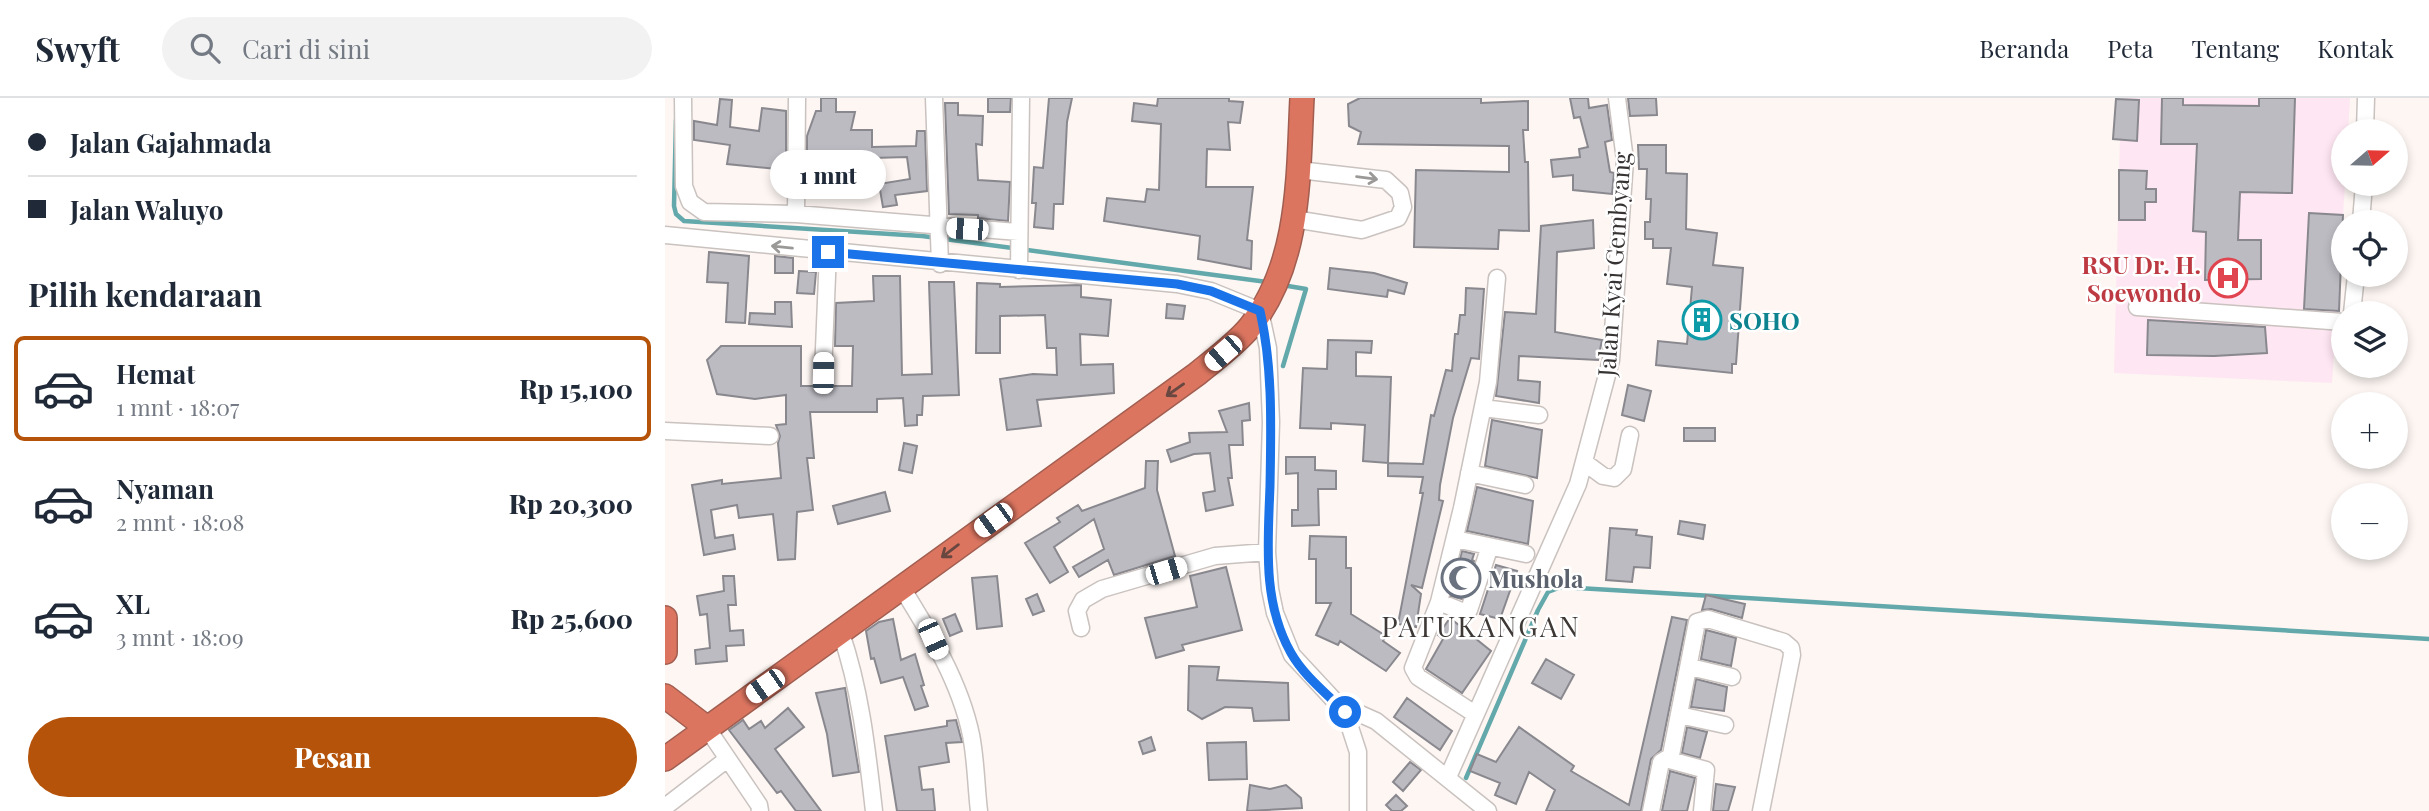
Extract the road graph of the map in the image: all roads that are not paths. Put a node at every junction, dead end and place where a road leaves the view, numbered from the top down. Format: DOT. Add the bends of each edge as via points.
graph roads {
  1 [pos="683,98"];
  2 [pos="797,98"];
  3 [pos="934,98"];
  4 [pos="1021,98"];
  5 [pos="1302,98"];
  6 [pos="1617,98"];
  7 [pos="2366,98"];
  8 [pos="2365,119"];
  9 [pos="1299,170"];
  10 [pos="796,214"];
  11 [pos="1294,219"];
  12 [pos="940,230"];
  13 [pos="665,235"];
  14 [pos="1019,235"];
  15 [pos="828,252"];
  16 [pos="940,259"];
  17 [pos="1019,265"];
  18 [pos="1497,278"];
  19 [pos="1263,304"];
  20 [pos="2137,307"];
  21 [pos="2331,320"];
  22 [pos="823,373"];
  23 [pos="1483,408"];
  24 [pos="1539,415"];
  25 [pos="665,431"];
  26 [pos="1630,435"];
  27 [pos="770,436"];
  28 [pos="1584,462"];
  29 [pos="1469,473"];
  30 [pos="1525,485"];
  31 [pos="1455,539"];
  32 [pos="1489,549"];
  33 [pos="1267,552"];
  34 [pos="1526,554"];
  35 [pos="902,588"];
  36 [pos="1439,602"];
  37 [pos="665,618"];
  38 [pos="1081,628"];
  39 [pos="841,634"];
  40 [pos="665,652"];
  41 [pos="1690,667"];
  42 [pos="1732,677"];
  43 [pos="665,696"];
  44 [pos="1345,712"];
  45 [pos="1475,714"];
  46 [pos="1679,715"];
  47 [pos="1725,725"];
  48 [pos="707,728"];
  49 [pos="665,759"];
  50 [pos="726,760"];
  51 [pos="1670,760"];
  52 [pos="1448,777"];
  53 [pos="665,807"];
  54 [pos="760,811"];
  55 [pos="874,811"];
  56 [pos="979,811"];
  57 [pos="1358,811"];
  58 [pos="1488,811"];
  59 [pos="1651,811"];
  60 [pos="1702,811"];
  61 [pos="1761,811"];
  1 -- 10 [label="street" via="684,186 695,208"];
  2 -- 10 [label="street"];
  3 -- 12 [label="street"];
  4 -- 14 [label="street"];
  5 -- 9 [label="highway"];
  6 -- 28 [label="street, Jalan Kyai Gembyang" via="1625,160 1611,360"];
  7 -- 8 [label="street"];
  9 -- 11 [label="highway"];
  9 -- 11 [label="street, one-way" via="1386,180 1400,193 1403,207 1398,218 1362,230"];
  10 -- 12 [label="street"];
  11 -- 19 [label="highway" via="1280,271"];
  12 -- 14 [label="street"];
  12 -- 16 [label="street"];
  15 -- 13 [label="street, one-way"];
  14 -- 17 [label="street"];
  15 -- 16 [label="street"];
  15 -- 22 [label="street"];
  16 -- 17 [label="street"];
  17 -- 19 [label="street" via="1177,284"];
  18 -- 23 [label="street"];
  19 -- 33 [label="street" via="1269,360"];
  19 -- 35 [label="highway, one-way" via="1240,338 1198,374"];
  20 -- 21 [label="street"];
  23 -- 24 [label="street"];
  23 -- 29 [label="street"];
  25 -- 27 [label="street"];
  26 -- 28 [label="street" via="1623,469 1614,478"];
  28 -- 45 [label="street, Jalan Kyai Gembyang"];
  29 -- 30 [label="street"];
  29 -- 31 [label="street"];
  31 -- 32 [label="street"];
  31 -- 36 [label="street"];
  32 -- 34 [label="street"];
  32 -- 36 [label="street" via="1469,610"];
  33 -- 38 [label="street" via="1215,556 1102,589 1083,600 1077,611"];
  33 -- 44 [label="street" via="1275,613 1292,655"];
  35 -- 39 [label="highway"];
  35 -- 56 [label="street" via="933,639 959,697 971,735"];
  36 -- 45 [label="street" via="1413,668"];
  37 -- 40 [label="highway"];
  39 -- 48 [label="highway"];
  39 -- 55 [label="street" via="863,711"];
  41 -- 42 [label="street"];
  41 -- 46 [label="street"];
  41 -- 61 [label="street" via="1697,622 1704,619 1791,648"];
  43 -- 48 [label="highway"];
  44 -- 52 [label="street" via="1376,721"];
  44 -- 57 [label="street" via="1358,752"];
  45 -- 52 [label="street, Jalan Kyai Gembyang"];
  46 -- 47 [label="street"];
  46 -- 51 [label="street"];
  48 -- 49 [label="highway"];
  48 -- 50 [label="street"];
  50 -- 53 [label="street"];
  50 -- 54 [label="street"];
  51 -- 59 [label="street" via="1661,762"];
  51 -- 60 [label="street" via="1706,770"];
  52 -- 58 [label="street"];
}
